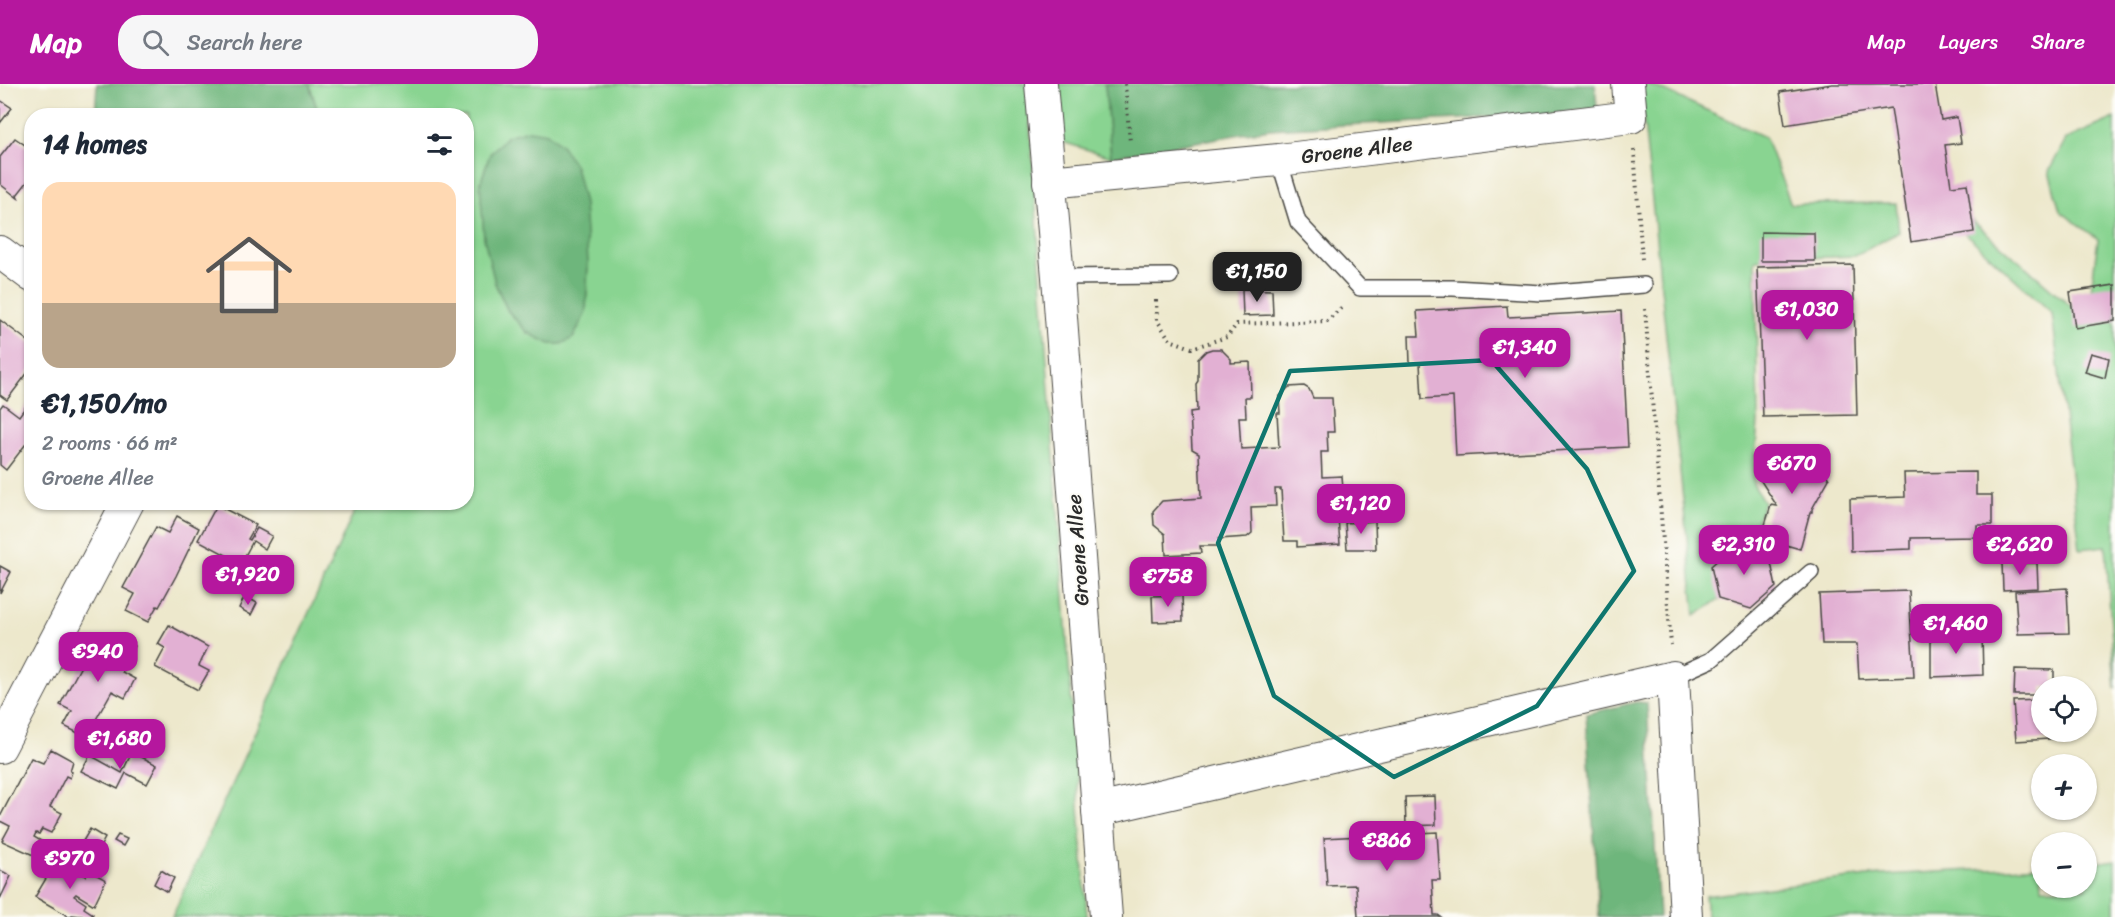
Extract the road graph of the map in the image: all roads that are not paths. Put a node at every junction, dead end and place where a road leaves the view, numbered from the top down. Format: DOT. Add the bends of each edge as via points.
graph roads {
  1 [pos="1041,84"];
  2 [pos="1628,84"];
  3 [pos="1279,160"];
  4 [pos="1049,182"];
  5 [pos="0,252"];
  6 [pos="24,270"];
  7 [pos="1163,276"];
  8 [pos="1058,277"];
  9 [pos="1644,285"];
  10 [pos="125,510"];
  11 [pos="1811,572"];
  12 [pos="1673,677"];
  13 [pos="0,747"];
  14 [pos="1098,810"];
  15 [pos="1106,917"];
  16 [pos="1686,917"];
  1 -- 4 [label="street, Groene Allee"];
  2 -- 3 [label="street, Groene Allee" via="1631,117"];
  3 -- 4 [label="street, Groene Allee"];
  3 -- 9 [label="lane" via="1298,222 1360,288 1542,293"];
  4 -- 8 [label="street, Groene Allee"];
  5 -- 6 [label="street"];
  7 -- 8 [label="lane"];
  8 -- 14 [label="street, Groene Allee"];
  10 -- 13 [label="street"];
  11 -- 12 [label="lane" via="1711,660"];
  12 -- 14 [label="street"];
  12 -- 16 [label="street"];
  14 -- 15 [label="street, Groene Allee"];
}
